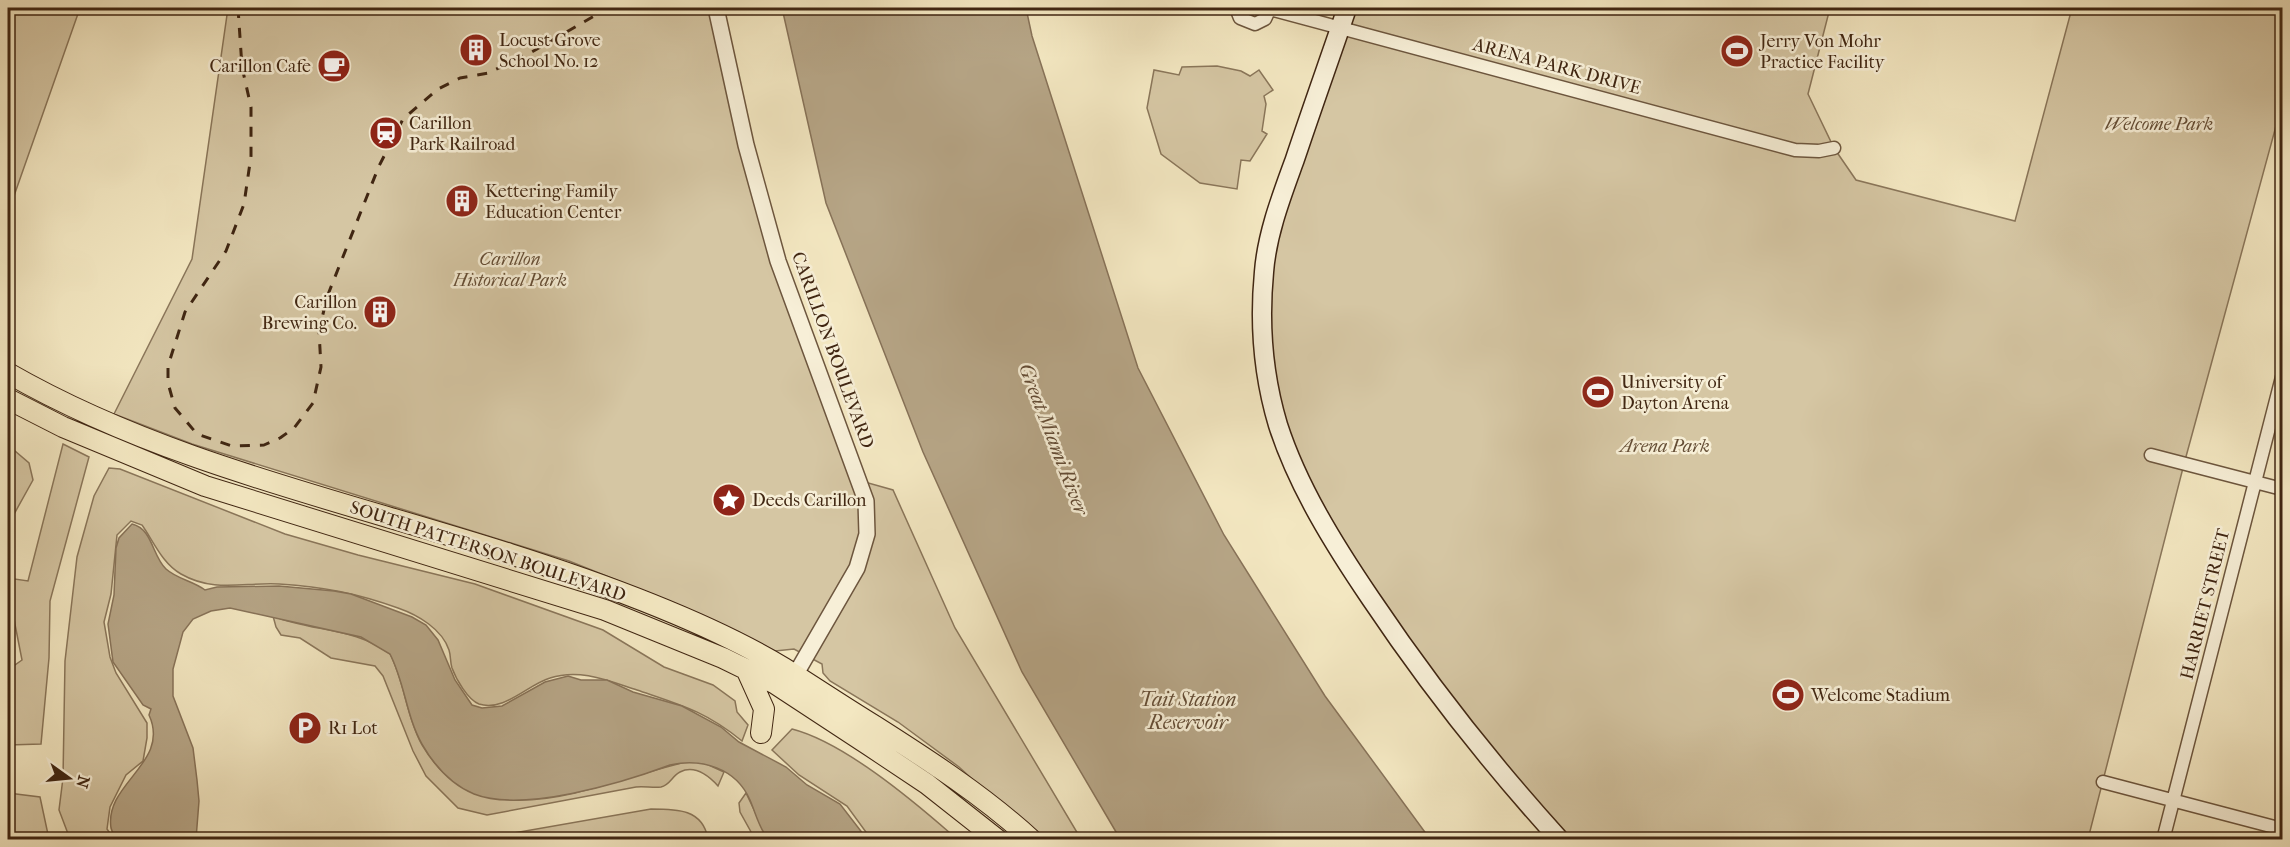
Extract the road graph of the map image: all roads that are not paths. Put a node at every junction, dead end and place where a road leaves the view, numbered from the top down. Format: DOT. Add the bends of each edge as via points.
graph roads {
  1 [pos="716,8"];
  2 [pos="1236,8"];
  3 [pos="1270,8"];
  4 [pos="1347,8"];
  5 [pos="1341,26"];
  6 [pos="1834,148"];
  7 [pos="8,373"];
  8 [pos="2283,377"];
  9 [pos="8,399"];
  10 [pos="2151,455"];
  11 [pos="2255,482"];
  12 [pos="2283,489"];
  13 [pos="746,669"];
  14 [pos="791,684"];
  15 [pos="761,733"];
  16 [pos="2103,782"];
  17 [pos="2173,800"];
  18 [pos="2283,829"];
  19 [pos="998,840"];
  20 [pos="1032,840"];
  21 [pos="1560,840"];
  22 [pos="2163,840"];
  1 -- 14 [label="street, CARILLON BOULEVARD" via="746,145 778,261 867,501 867,534 857,568"];
  2 -- 3 [label="street, ARENA PARK DRIVE" via="1240,18 1249,23 1260,22"];
  3 -- 5 [label="street, ARENA PARK DRIVE"];
  4 -- 5 [label="main road"];
  5 -- 6 [label="street, ARENA PARK DRIVE" via="1795,150 1820,152"];
  5 -- 21 [label="main road" via="1279,205 1264,270 1262,344 1278,425 1312,501 1395,634 1495,767"];
  7 -- 14 [label="main road, SOUTH PATTERSON BOULEVARD" via="162,447 513,555 631,597 695,623"];
  8 -- 11 [label="street, HARRIET STREET"];
  9 -- 13 [label="main road, SOUTH PATTERSON BOULEVARD" via="121,453 205,486 605,610"];
  10 -- 11 [label="street"];
  11 -- 12 [label="street"];
  11 -- 17 [label="street, HARRIET STREET"];
  13 -- 14 [label="main road, SOUTH PATTERSON BOULEVARD"];
  13 -- 15 [label="main road" via="764,709"];
  14 -- 19 [label="main road, SOUTH PATTERSON BOULEVARD"];
  14 -- 20 [label="main road, SOUTH PATTERSON BOULEVARD" via="970,789"];
  16 -- 17 [label="street"];
  17 -- 18 [label="street"];
  17 -- 22 [label="street, HARRIET STREET"];
}
